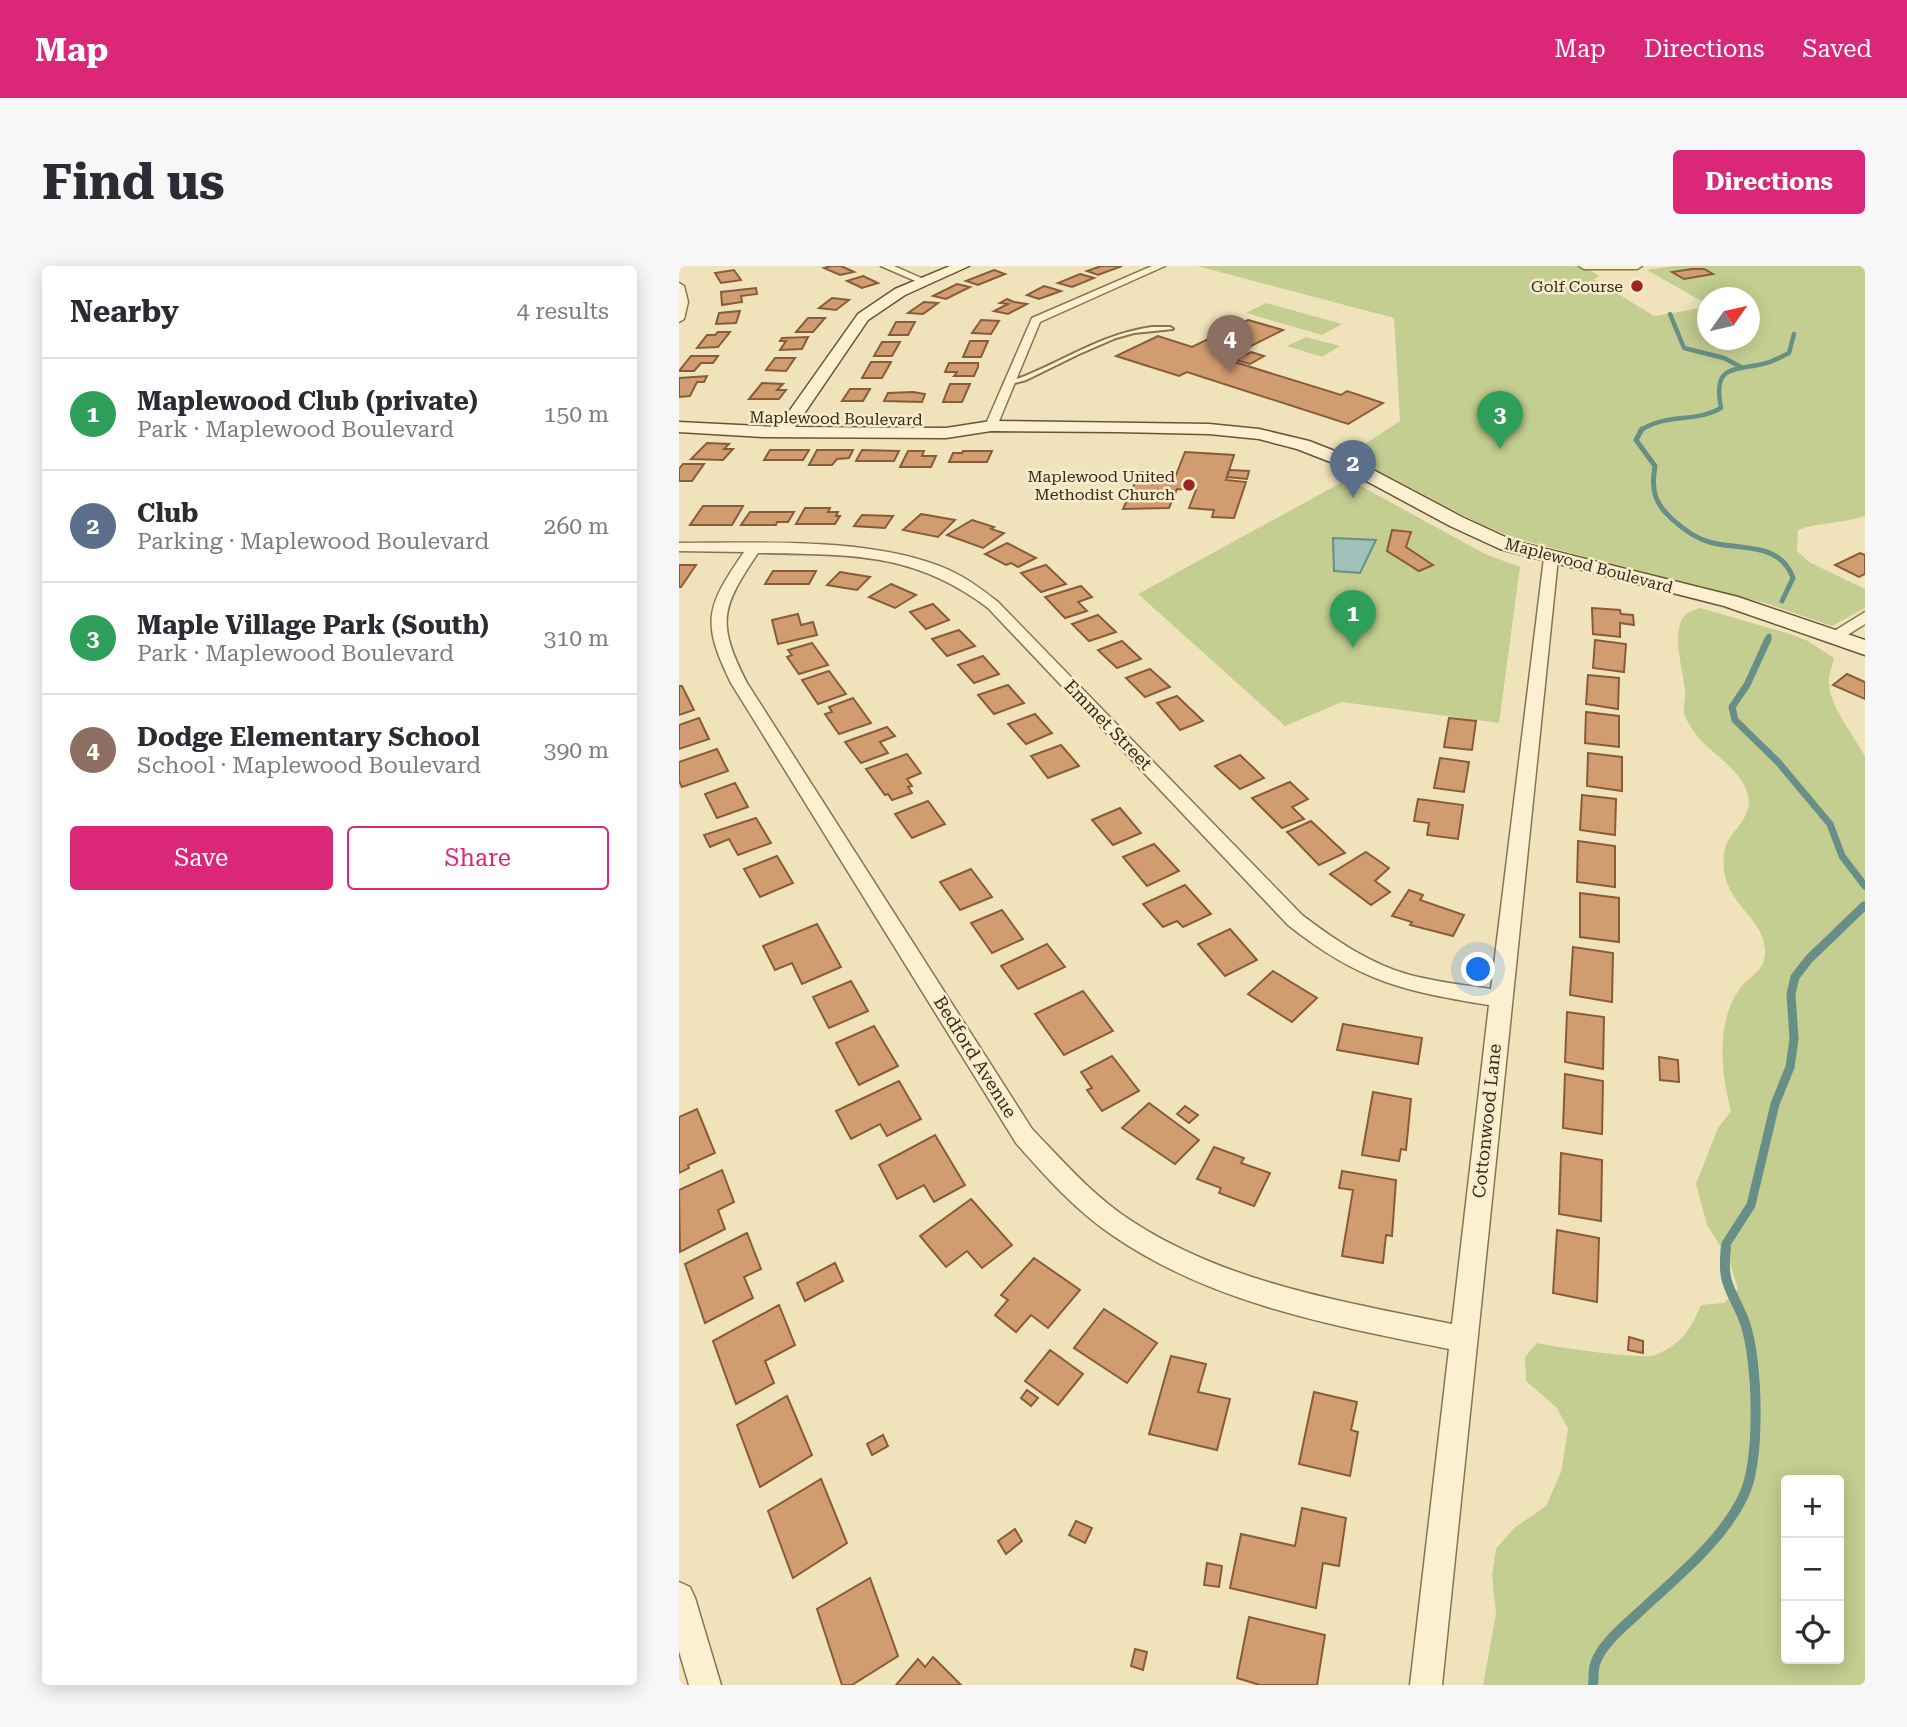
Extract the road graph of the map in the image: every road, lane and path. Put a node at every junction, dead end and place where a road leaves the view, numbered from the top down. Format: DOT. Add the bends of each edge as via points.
graph roads {
  1 [pos="886,266"];
  2 [pos="962,266"];
  3 [pos="1160,266"];
  4 [pos="1584,266"];
  5 [pos="1637,266"];
  6 [pos="923,281"];
  7 [pos="679,286"];
  8 [pos="679,319"];
  9 [pos="1170,329"];
  10 [pos="1007,383"];
  11 [pos="680,424"];
  12 [pos="788,425"];
  13 [pos="991,426"];
  14 [pos="679,547"];
  15 [pos="754,548"];
  16 [pos="1551,558"];
  17 [pos="1865,617"];
  18 [pos="1836,636"];
  19 [pos="1865,648"];
  20 [pos="1500,999"];
  21 [pos="1464,1339"];
  22 [pos="679,1598"];
  23 [pos="705,1685"];
  24 [pos="1426,1685"];
  1 -- 6 [label="street"];
  2 -- 6 [label="street"];
  3 -- 10 [label="street" via="1036,320"];
  4 -- 5 [label="street"];
  6 -- 12 [label="street" via="863,317"];
  7 -- 8 [label="street" via="683,302"];
  9 -- 10 [label="lane" via="1132,331"];
  10 -- 13 [label="street"];
  11 -- 12 [label="street, Maplewood Boulevard"];
  12 -- 13 [label="street, Maplewood Boulevard" via="946,433"];
  13 -- 16 [label="street, Maplewood Boulevard" via="1209,429 1289,441 1339,459 1494,540"];
  14 -- 15 [label="street, Emmet Street"];
  15 -- 20 [label="street, Emmet Street" via="879,553 920,562 959,579 993,605 1295,920 1343,955 1389,976"];
  15 -- 21 [label="street, Bedford Avenue" via="721,604 717,628 722,650 1024,1136 1051,1170 1133,1237 1233,1286 1281,1301"];
  16 -- 18 [label="street, Maplewood Boulevard" via="1731,601"];
  16 -- 20 [label="street, Cottonwood Lane"];
  17 -- 18 [label="street"];
  18 -- 19 [label="street, Maplewood Boulevard"];
  20 -- 21 [label="street, Cottonwood Lane"];
  21 -- 24 [label="street, Cottonwood Lane"];
  22 -- 23 [label="street"];
}
